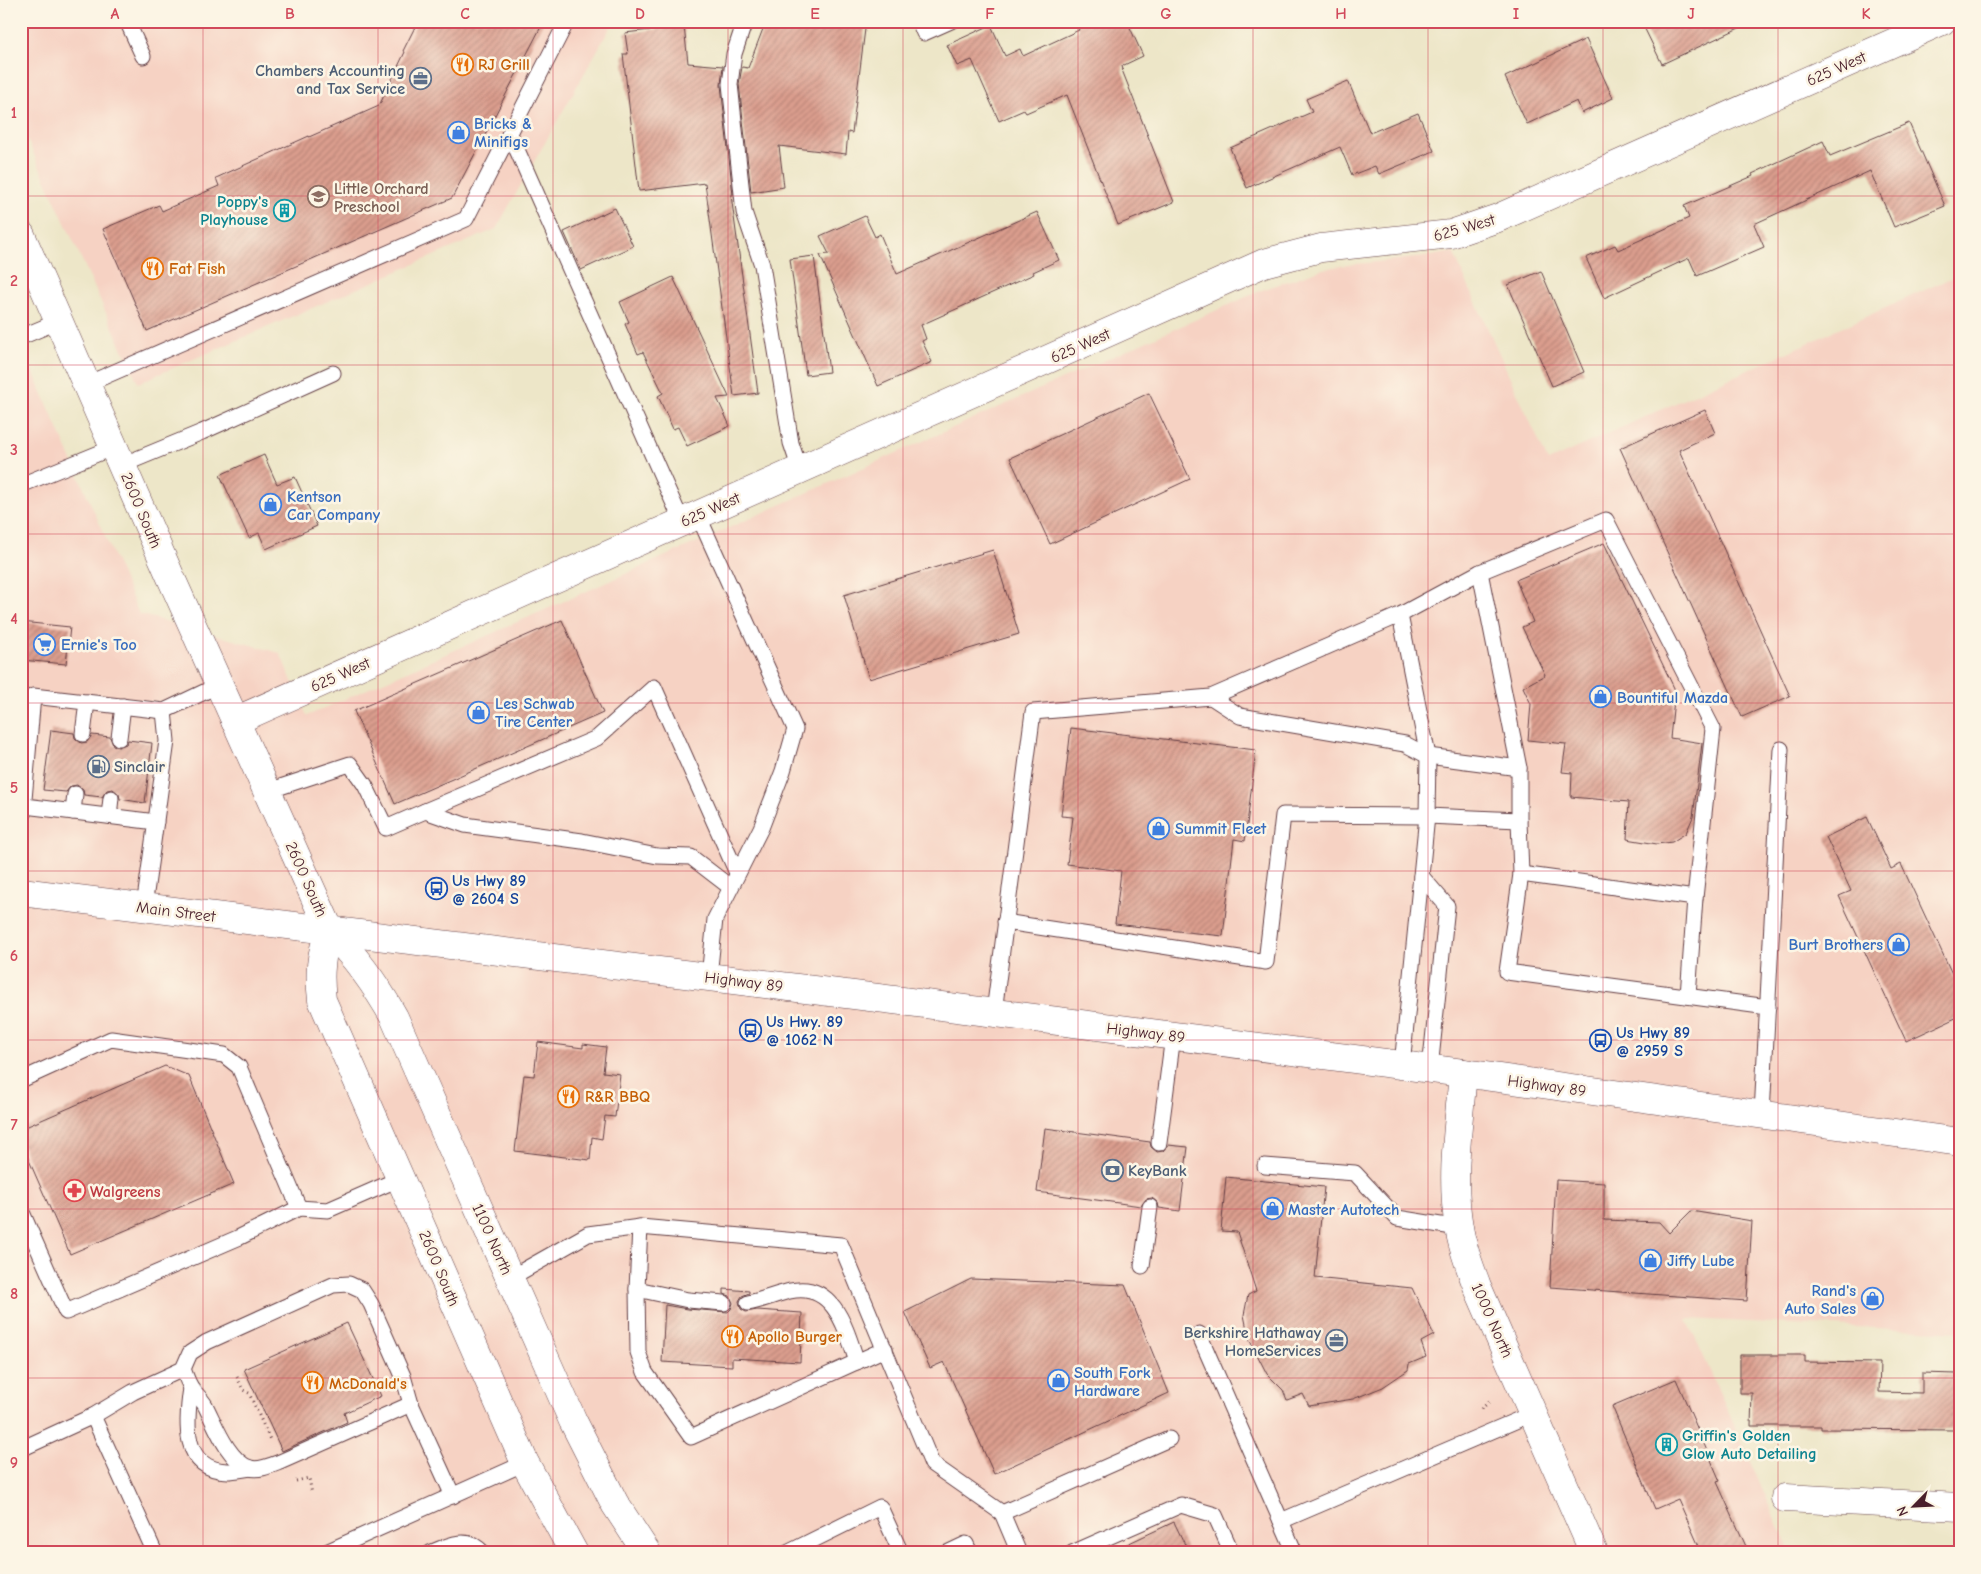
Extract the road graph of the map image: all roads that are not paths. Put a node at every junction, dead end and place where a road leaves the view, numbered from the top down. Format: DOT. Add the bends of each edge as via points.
graph roads {
  1 [pos="127,21"];
  2 [pos="567,21"];
  3 [pos="745,21"];
  4 [pos="919,21"];
  5 [pos="951,21"];
  6 [pos="1929,24"];
  7 [pos="143,56"];
  8 [pos="510,134"];
  9 [pos="21,235"];
  10 [pos="59,321"];
  11 [pos="21,337"];
  12 [pos="333,373"];
  13 [pos="87,384"];
  14 [pos="118,456"];
  15 [pos="800,470"];
  16 [pos="21,485"];
  17 [pos="690,519"];
  18 [pos="1480,572"];
  19 [pos="1400,615"];
  20 [pos="219,685"];
  21 [pos="1211,697"];
  22 [pos="87,702"];
  23 [pos="123,706"];
  24 [pos="164,710"];
  25 [pos="235,721"];
  26 [pos="83,734"];
  27 [pos="119,738"];
  28 [pos="1781,749"];
  29 [pos="1428,756"];
  30 [pos="1519,768"];
  31 [pos="268,791"];
  32 [pos="76,794"];
  33 [pos="111,798"];
  34 [pos="25,806"];
  35 [pos="425,811"];
  36 [pos="73,812"];
  37 [pos="109,816"];
  38 [pos="1427,816"];
  39 [pos="1519,820"];
  40 [pos="156,822"];
  41 [pos="21,834"];
  42 [pos="1521,874"];
  43 [pos="1420,876"];
  44 [pos="733,880"];
  45 [pos="21,892"];
  46 [pos="1695,898"];
  47 [pos="144,907"];
  48 [pos="1005,922"];
  49 [pos="330,931"];
  50 [pos="709,977"];
  51 [pos="1688,996"];
  52 [pos="1768,1007"];
  53 [pos="994,1012"];
  54 [pos="1173,1036"];
  55 [pos="1402,1065"];
  56 [pos="1430,1069"];
  57 [pos="1463,1073"];
  58 [pos="21,1080"];
  59 [pos="1762,1114"];
  60 [pos="1960,1142"];
  61 [pos="1159,1143"];
  62 [pos="1265,1166"];
  63 [pos="401,1178"];
  64 [pos="1150,1207"];
  65 [pos="299,1208"];
  66 [pos="21,1210"];
  67 [pos="640,1227"];
  68 [pos="1459,1228"];
  69 [pos="1142,1266"];
  70 [pos="510,1278"];
  71 [pos="637,1289"];
  72 [pos="724,1303"];
  73 [pos="748,1303"];
  74 [pos="1199,1334"];
  75 [pos="885,1349"];
  76 [pos="857,1362"];
  77 [pos="183,1369"];
  78 [pos="191,1388"];
  79 [pos="411,1404"];
  80 [pos="1534,1413"];
  81 [pos="93,1416"];
  82 [pos="1169,1439"];
  83 [pos="21,1449"];
  84 [pos="525,1463"];
  85 [pos="251,1468"];
  86 [pos="453,1496"];
  87 [pos="1785,1498"];
  88 [pos="1960,1507"];
  89 [pos="1002,1514"];
  90 [pos="1281,1521"];
  91 [pos="155,1553"];
  92 [pos="324,1553"];
  93 [pos="430,1553"];
  94 [pos="483,1553"];
  95 [pos="574,1553"];
  96 [pos="647,1553"];
  97 [pos="787,1553"];
  98 [pos="901,1553"];
  99 [pos="948,1553"];
  100 [pos="970,1553"];
  101 [pos="1019,1553"];
  102 [pos="1072,1553"];
  103 [pos="1232,1553"];
  104 [pos="1295,1553"];
  105 [pos="1594,1553"];
  1 -- 7 [label="lane"];
  2 -- 8 [label="lane"];
  3 -- 15 [label="lane" via="734,54 730,84 744,212 762,265 791,443"];
  4 -- 5 [label="lane" via="924,33"];
  6 -- 15 [label="main road, 625 West" via="1498,218 1451,234 1321,248 1264,263"];
  8 -- 13 [label="lane" via="466,219"];
  8 -- 17 [label="lane"];
  9 -- 10 [label="main road, 2600 South"];
  10 -- 11 [label="lane"];
  10 -- 13 [label="main road, 2600 South"];
  12 -- 14 [label="lane" via="202,432"];
  13 -- 14 [label="main road, 2600 South"];
  14 -- 16 [label="lane"];
  14 -- 20 [label="main road, 2600 South"];
  15 -- 17 [label="main road, 625 West"];
  17 -- 25 [label="main road, 625 West"];
  17 -- 44 [label="lane" via="795,729 761,828"];
  18 -- 19 [label="lane"];
  18 -- 30 [label="lane"];
  18 -- 46 [label="lane" via="1606,520 1713,729"];
  19 -- 21 [label="lane"];
  19 -- 29 [label="lane"];
  20 -- 24 [label="lane"];
  20 -- 25 [label="main road, 2600 South"];
  21 -- 29 [label="lane" via="1240,716 1405,744"];
  21 -- 48 [label="lane" via="1033,712"];
  22 -- 23 [label="lane"];
  22 -- 26 [label="lane"];
  22 -- 34 [label="lane" via="33,696"];
  23 -- 24 [label="lane"];
  23 -- 27 [label="lane"];
  24 -- 40 [label="lane" via="167,741"];
  25 -- 31 [label="main road, 2600 South"];
  28 -- 52 [label="lane"];
  29 -- 30 [label="lane"];
  29 -- 38 [label="lane"];
  30 -- 39 [label="lane"];
  31 -- 35 [label="lane" via="350,764 365,785 386,828"];
  31 -- 49 [label="main road, 2600 South"];
  32 -- 36 [label="lane"];
  33 -- 37 [label="lane"];
  34 -- 36 [label="lane"];
  34 -- 41 [label="lane"];
  35 -- 44 [label="lane" via="465,825 582,841 657,856 691,857"];
  35 -- 44 [label="lane" via="597,738 654,687"];
  36 -- 37 [label="lane"];
  37 -- 40 [label="lane"];
  38 -- 39 [label="lane"];
  38 -- 43 [label="lane"];
  38 -- 48 [label="lane" via="1283,815 1266,962"];
  39 -- 42 [label="lane"];
  40 -- 47 [label="lane"];
  42 -- 46 [label="lane"];
  42 -- 51 [label="lane" via="1507,972"];
  43 -- 55 [label="lane"];
  43 -- 56 [label="lane" via="1447,906"];
  44 -- 50 [label="lane" via="714,919"];
  45 -- 47 [label="main road, Main Street"];
  46 -- 51 [label="lane"];
  47 -- 49 [label="main road, Main Street"];
  48 -- 53 [label="lane"];
  49 -- 50 [label="main road, Highway 89"];
  49 -- 63 [label="main road, 2600 South" via="321,961 322,1000"];
  49 -- 70 [label="main road, 1100 North" via="366,972 394,1017"];
  50 -- 53 [label="main road, Highway 89"];
  51 -- 52 [label="lane"];
  52 -- 59 [label="lane"];
  53 -- 54 [label="main road, Highway 89"];
  54 -- 55 [label="main road, Highway 89"];
  54 -- 61 [label="lane"];
  55 -- 56 [label="main road, Highway 89"];
  56 -- 57 [label="main road, Highway 89"];
  57 -- 59 [label="main road, Highway 89"];
  57 -- 68 [label="main road, 1000 North" via="1456,1171"];
  58 -- 65 [label="lane" via="111,1039 224,1055 238,1067"];
  59 -- 60 [label="main road, Highway 89"];
  62 -- 68 [label="lane" via="1355,1173 1397,1218"];
  63 -- 65 [label="lane" via="328,1210"];
  63 -- 84 [label="main road, 2600 South"];
  64 -- 69 [label="lane"];
  65 -- 66 [label="lane" via="66,1312"];
  67 -- 70 [label="lane" via="588,1234"];
  67 -- 71 [label="lane"];
  67 -- 75 [label="lane" via="840,1245"];
  68 -- 80 [label="main road, 1000 North" via="1477,1286"];
  70 -- 96 [label="main road, 1100 North" via="593,1462 615,1504"];
  71 -- 72 [label="lane" via="688,1300"];
  71 -- 76 [label="lane" via="638,1352 645,1372 691,1437"];
  73 -- 76 [label="lane" via="804,1289 822,1295 841,1319"];
  74 -- 90 [label="lane"];
  75 -- 76 [label="lane"];
  75 -- 89 [label="lane" via="932,1464"];
  77 -- 78 [label="lane"];
  77 -- 79 [label="lane" via="190,1353 207,1342 333,1285 349,1284 362,1290 371,1304 403,1376"];
  77 -- 81 [label="lane" via="133,1392"];
  78 -- 85 [label="lane" via="204,1403 230,1452"];
  78 -- 85 [label="lane" via="188,1430 195,1456 216,1470"];
  79 -- 85 [label="lane" via="280,1462"];
  79 -- 86 [label="lane"];
  80 -- 90 [label="lane"];
  80 -- 105 [label="main road, 1000 North"];
  81 -- 83 [label="lane"];
  81 -- 91 [label="lane"];
  82 -- 89 [label="lane"];
  84 -- 86 [label="lane"];
  84 -- 95 [label="main road, 2600 South"];
  86 -- 92 [label="lane"];
  87 -- 88 [label="main road"];
  89 -- 101 [label="lane"];
  90 -- 104 [label="lane"];
  93 -- 94 [label="lane" via="459,1542 470,1543"];
  97 -- 98 [label="lane" via="880,1507"];
  99 -- 100 [label="lane" via="966,1544"];
  102 -- 103 [label="lane" via="1181,1506 1214,1515"];
}
